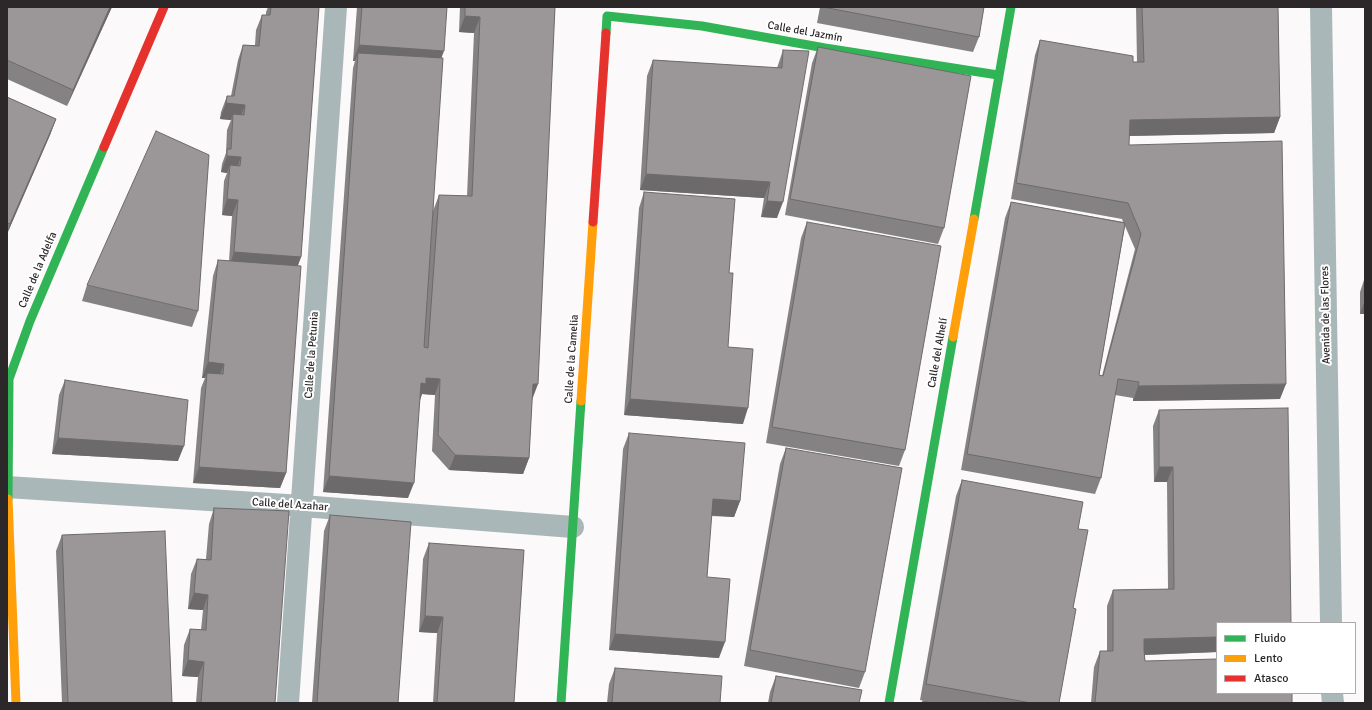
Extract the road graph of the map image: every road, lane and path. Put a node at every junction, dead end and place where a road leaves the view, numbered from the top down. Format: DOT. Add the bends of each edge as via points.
graph roads {
  1 [pos="164,7"];
  2 [pos="336,7"];
  3 [pos="1011,7"];
  4 [pos="1321,7"];
  5 [pos="607,16"];
  6 [pos="998,75"];
  7 [pos="7,487"];
  8 [pos="302,506"];
  9 [pos="572,527"];
  10 [pos="1331,622"];
  11 [pos="16,703"];
  12 [pos="288,703"];
  13 [pos="561,703"];
  14 [pos="889,703"];
  1 -- 7 [label="street, Calle de la Adelfa" via="30,321 8,379"];
  2 -- 8 [label="street, Calle de la Petunia"];
  3 -- 6 [label="street, Calle del Alhelí"];
  4 -- 10 [label="street, Avenida de las Flores"];
  5 -- 6 [label="street, Calle del Jazmín" via="702,26"];
  5 -- 9 [label="street, Calle de la Camelia"];
  6 -- 14 [label="street, Calle del Alhelí"];
  7 -- 8 [label="street, Calle del Azahar"];
  7 -- 11 [label="street, Calle de la Adelfa"];
  8 -- 9 [label="street, Calle del Azahar"];
  8 -- 12 [label="street, Calle de la Petunia"];
  9 -- 13 [label="street, Calle de la Camelia"];
}
